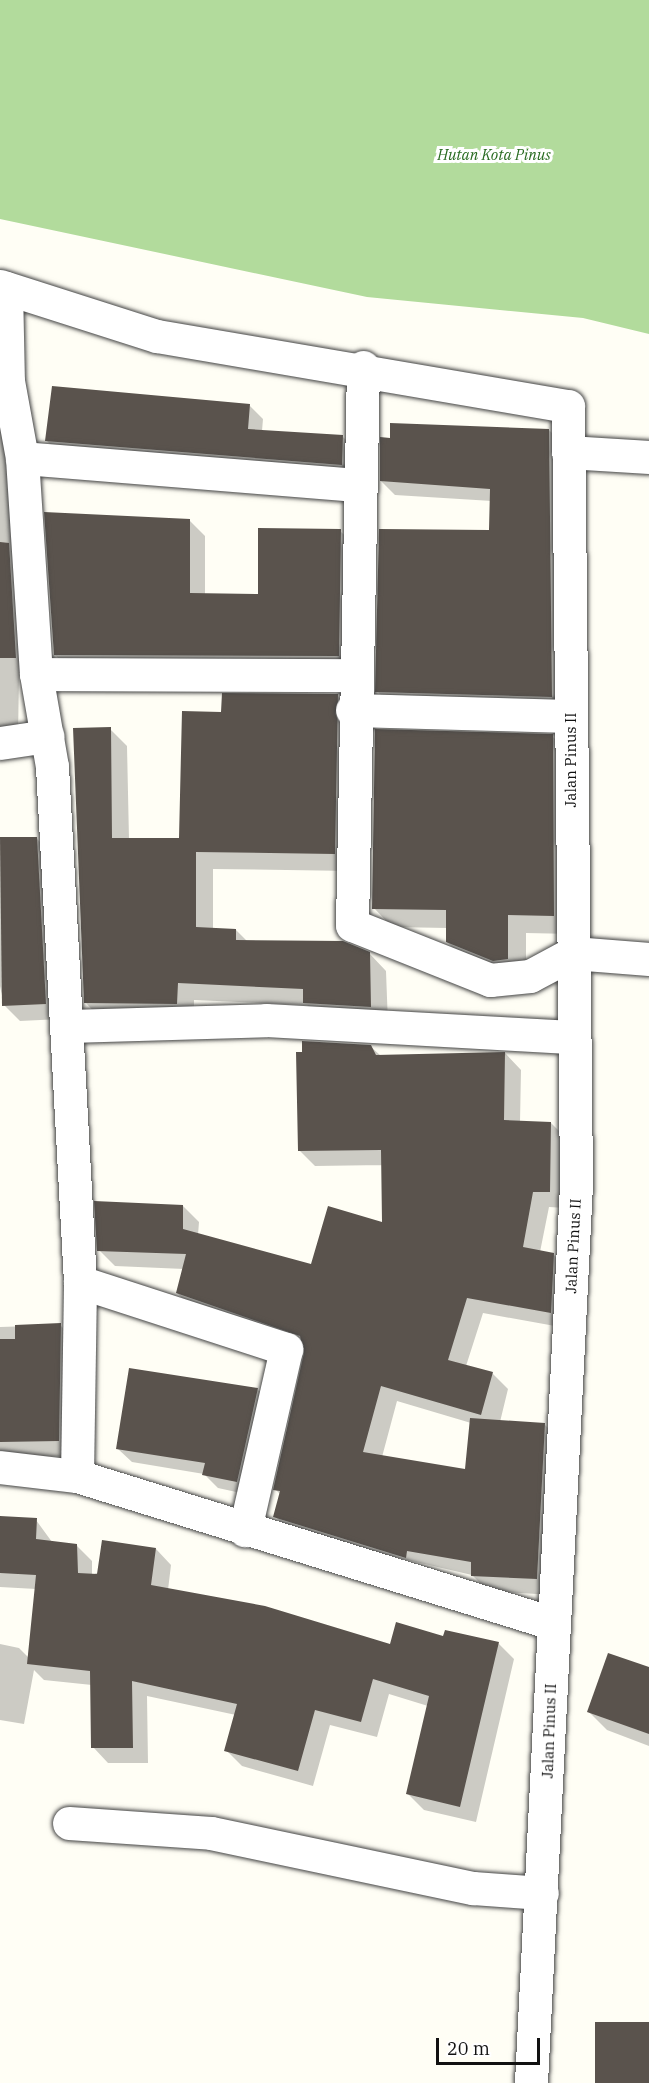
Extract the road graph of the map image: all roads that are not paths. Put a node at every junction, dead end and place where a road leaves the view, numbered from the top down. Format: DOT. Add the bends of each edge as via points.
graph roads {
  1 [pos="3,287"];
  2 [pos="363,367"];
  3 [pos="568,452"];
  4 [pos="649,457"];
  5 [pos="22,458"];
  6 [pos="359,485"];
  7 [pos="36,674"];
  8 [pos="354,675"];
  9 [pos="352,710"];
  10 [pos="571,716"];
  11 [pos="47,736"];
  12 [pos="0,743"];
  13 [pos="573,953"];
  14 [pos="649,959"];
  15 [pos="69,1026"];
  16 [pos="574,1036"];
  17 [pos="80,1282"];
  18 [pos="0,1467"];
  19 [pos="77,1476"];
  20 [pos="245,1530"];
  21 [pos="553,1623"];
  22 [pos="69,1822"];
  23 [pos="542,1893"];
  24 [pos="531,2083"];
  1 -- 2 [label="street" via="157,336"];
  1 -- 5 [label="street" via="8,381"];
  2 -- 3 [label="street, Jalan Pinus II" via="568,407"];
  2 -- 6 [label="street"];
  3 -- 4 [label="street"];
  3 -- 10 [label="street, Jalan Pinus II"];
  5 -- 6 [label="street"];
  5 -- 7 [label="street"];
  6 -- 8 [label="street"];
  7 -- 8 [label="street"];
  7 -- 11 [label="street"];
  8 -- 9 [label="street"];
  9 -- 10 [label="street"];
  9 -- 13 [label="street" via="352,925 490,980 530,976"];
  10 -- 13 [label="street, Jalan Pinus II"];
  11 -- 12 [label="street"];
  11 -- 15 [label="street"];
  13 -- 14 [label="street"];
  13 -- 16 [label="street, Jalan Pinus II"];
  15 -- 16 [label="street" via="266,1020"];
  15 -- 17 [label="street"];
  16 -- 21 [label="street, Jalan Pinus II" via="576,1185"];
  17 -- 19 [label="street"];
  17 -- 20 [label="street" via="286,1349"];
  18 -- 19 [label="street"];
  19 -- 20 [label="street"];
  20 -- 21 [label="street"];
  21 -- 23 [label="street, Jalan Pinus II"];
  22 -- 23 [label="street" via="211,1833 473,1888"];
  23 -- 24 [label="street, Jalan Pinus II"];
}
